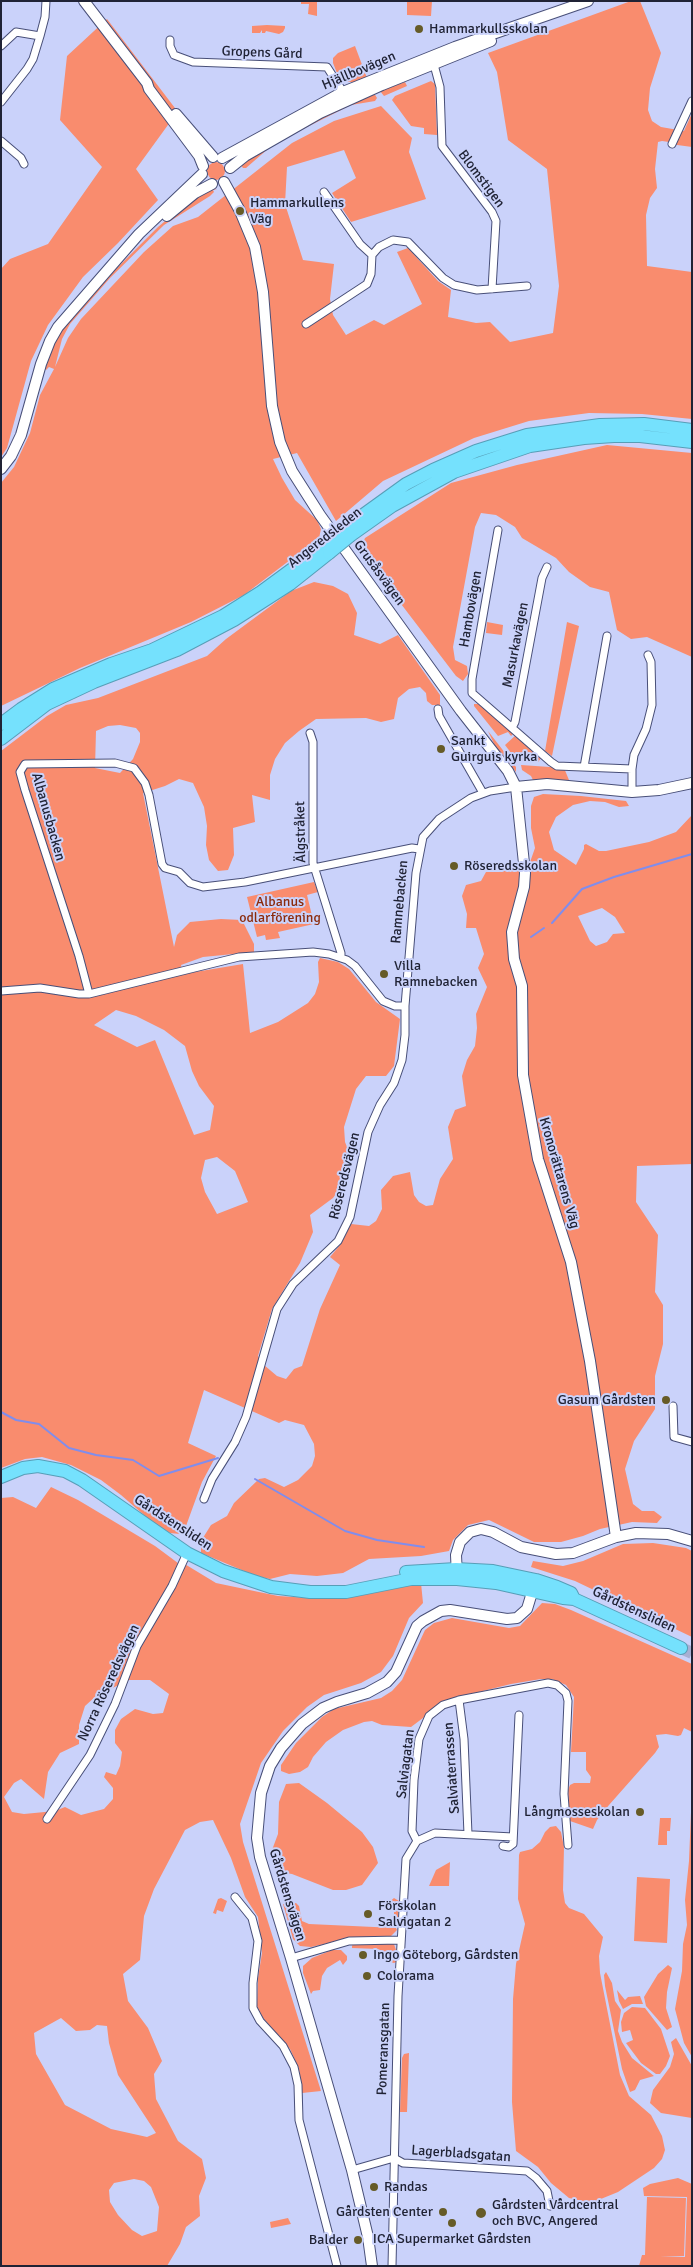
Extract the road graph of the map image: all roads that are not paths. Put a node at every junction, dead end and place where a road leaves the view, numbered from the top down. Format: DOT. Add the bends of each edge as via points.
graph roads {
  1 [pos="46,1"];
  2 [pos="84,1"];
  3 [pos="588,1"];
  4 [pos="40,36"];
  5 [pos="170,40"];
  6 [pos="1,46"];
  7 [pos="433,60"];
  8 [pos="147,82"];
  9 [pos="345,96"];
  10 [pos="692,101"];
  11 [pos="1,102"];
  12 [pos="1,141"];
  13 [pos="672,144"];
  14 [pos="218,158"];
  15 [pos="24,164"];
  16 [pos="230,168"];
  17 [pos="203,170"];
  18 [pos="224,182"];
  19 [pos="212,184"];
  20 [pos="324,192"];
  21 [pos="132,245"];
  22 [pos="372,255"];
  23 [pos="527,286"];
  24 [pos="492,289"];
  25 [pos="306,324"];
  26 [pos="692,430"];
  27 [pos="692,442"];
  28 [pos="1,469"];
  29 [pos="498,530"];
  30 [pos="348,532"];
  31 [pos="327,549"];
  32 [pos="547,567"];
  33 [pos="607,636"];
  34 [pos="648,655"];
  35 [pos="438,710"];
  36 [pos="4,719"];
  37 [pos="512,728"];
  38 [pos="310,733"];
  39 [pos="1,739"];
  40 [pos="584,767"];
  41 [pos="632,769"];
  42 [pos="692,783"];
  43 [pos="516,786"];
  44 [pos="632,792"];
  45 [pos="484,793"];
  46 [pos="419,849"];
  47 [pos="314,868"];
  48 [pos="340,957"];
  49 [pos="1,991"];
  50 [pos="89,994"];
  51 [pos="405,1006"];
  52 [pos="673,1406"];
  53 [pos="692,1442"];
  54 [pos="1,1477"];
  55 [pos="204,1499"];
  56 [pos="616,1537"];
  57 [pos="692,1541"];
  58 [pos="187,1553"];
  59 [pos="457,1574"];
  60 [pos="535,1585"];
  61 [pos="681,1648"];
  62 [pos="459,1700"];
  63 [pos="519,1714"];
  64 [pos="47,1819"];
  65 [pos="468,1834"];
  66 [pos="513,1837"];
  67 [pos="417,1841"];
  68 [pos="568,1845"];
  69 [pos="503,1846"];
  70 [pos="235,1897"];
  71 [pos="400,1940"];
  72 [pos="291,1958"];
  73 [pos="394,2158"];
  74 [pos="352,2170"];
  75 [pos="550,2206"];
  76 [pos="337,2266"];
  77 [pos="372,2266"];
  78 [pos="392,2266"];
  1 -- 4 [label="street"];
  2 -- 8 [label="street"];
  3 -- 7 [label="street, Hjällbovägen" via="516,27 473,50"];
  4 -- 6 [label="street" via="16,32"];
  4 -- 11 [label="street" via="33,59"];
  5 -- 9 [label="street, Gropens Gård" via="174,55 193,62 327,67"];
  7 -- 9 [label="street, Hjällbovägen"];
  7 -- 24 [label="street, Blomstigen" via="440,87 442,146 496,221"];
  8 -- 14 [label="street"];
  8 -- 17 [label="street" via="199,156"];
  9 -- 14 [label="street, Hjällbovägen"];
  9 -- 16 [label="street, Hjällbovägen"];
  10 -- 13 [label="street"];
  12 -- 15 [label="street" via="22,158"];
  14 -- 16 [label="street"];
  14 -- 17 [label="street" via="208,160"];
  16 -- 18 [label="street"];
  17 -- 19 [label="street" via="205,180"];
  17 -- 21 [label="street"];
  18 -- 19 [label="street"];
  18 -- 43 [label="street, Grusåsvägen" via="254,247 263,292 272,406 280,442 292,471 320,515"];
  19 -- 21 [label="street" via="195,192"];
  20 -- 22 [label="street" via="360,244"];
  21 -- 28 [label="street" via="69,314 50,341 21,435"];
  22 -- 24 [label="street" via="386,243 405,241 448,283 475,290"];
  22 -- 25 [label="street" via="367,284"];
  23 -- 24 [label="street"];
  26 -- 30 [label="highway, Angeredsleden" via="644,424 600,424 527,435 476,451 419,477 392,494"];
  27 -- 30 [label="highway, Angeredsleden" via="614,436 530,446 454,472"];
  29 -- 37 [label="street, Hambovägen" via="473,671 472,694"];
  30 -- 31 [label="highway, Angeredsleden, bridge"];
  31 -- 36 [label="highway, Angeredsleden" via="223,616 152,650 53,689"];
  31 -- 39 [label="highway, Angeredsleden" via="290,584 234,620 177,650 47,704"];
  32 -- 37 [label="street, Masurkavägen" via="542,578"];
  33 -- 40 [label="street"];
  34 -- 41 [label="street" via="652,705"];
  35 -- 45 [label="street"];
  37 -- 40 [label="street" via="557,766"];
  38 -- 47 [label="street, Älgstråket" via="313,742"];
  40 -- 41 [label="street"];
  41 -- 44 [label="street"];
  42 -- 44 [label="street, Ramnebacken"];
  43 -- 44 [label="street, Ramnebacken" via="546,784"];
  43 -- 45 [label="street, Ramnebacken"];
  43 -- 56 [label="street, Kronorättarens Väg" via="525,873 512,932 514,958 522,986 523,1075 538,1159 571,1262 590,1361"];
  45 -- 46 [label="street, Ramnebacken" via="454,808 432,825"];
  46 -- 47 [label="street, Albanusbacken"];
  46 -- 51 [label="street, Ramnebacken"];
  47 -- 48 [label="street, Älgstråket"];
  47 -- 50 [label="street, Albanusbacken" via="212,887 195,886 179,872 162,864 149,795 134,768 115,763 25,764 20,772 25,790"];
  48 -- 50 [label="street" via="313,952 239,957"];
  48 -- 51 [label="street" via="355,966 383,1000 395,1006"];
  49 -- 50 [label="street" via="25,987"];
  51 -- 55 [label="street, Röseredsvägen" via="406,1035 402,1060 394,1083 368,1132 344,1231 293,1284 277,1309 246,1417"];
  52 -- 53 [label="street" via="674,1437"];
  54 -- 58 [label="highway, Gårdstensliden" via="38,1466 65,1471"];
  56 -- 57 [label="street" via="654,1533"];
  56 -- 59 [label="street" via="582,1551 556,1554 521,1547 486,1529 475,1530 460,1542 456,1554"];
  58 -- 59 [label="highway, Gårdstensliden" via="222,1571 271,1587 310,1592 346,1592"];
  58 -- 64 [label="street, Norra Röseredsvägen" via="137,1646 115,1704 90,1755"];
  59 -- 60 [label="highway, Gårdstensliden" via="496,1583"];
  60 -- 61 [label="highway, Gårdstensliden" via="563,1598 574,1598"];
  60 -- 72 [label="street, Gårdstensvägen" via="527,1609 516,1618 455,1610 431,1615 417,1626 403,1660 387,1682 367,1693 323,1708 302,1724 281,1748 270,1766 261,1794 256,1838"];
  62 -- 65 [label="street, Salviaterrassen"];
  62 -- 67 [label="street, Salviagatan" via="434,1711 421,1732 414,1780 412,1831"];
  62 -- 68 [label="street, Salviagatan" via="548,1683 557,1685 566,1693 564,1794"];
  63 -- 66 [label="street"];
  65 -- 66 [label="street, Salviaterrassen"];
  65 -- 67 [label="street, Salviaterrassen" via="435,1833"];
  66 -- 69 [label="street" via="513,1844"];
  67 -- 71 [label="street" via="406,1859"];
  70 -- 76 [label="street" via="252,1918 258,1942 253,2008 260,2021 283,2046 294,2068 299,2120"];
  71 -- 72 [label="street" via="349,1941"];
  71 -- 73 [label="street, Pomeransgatan"];
  72 -- 74 [label="street, Gårdstensvägen"];
  73 -- 74 [label="street, Lagerbladsgatan"];
  73 -- 75 [label="street, Lagerbladsgatan" via="403,2163 527,2171 547,2191"];
  73 -- 78 [label="street, Pomeransgatan"];
  74 -- 77 [label="street, Gårdstensvägen"];
}
